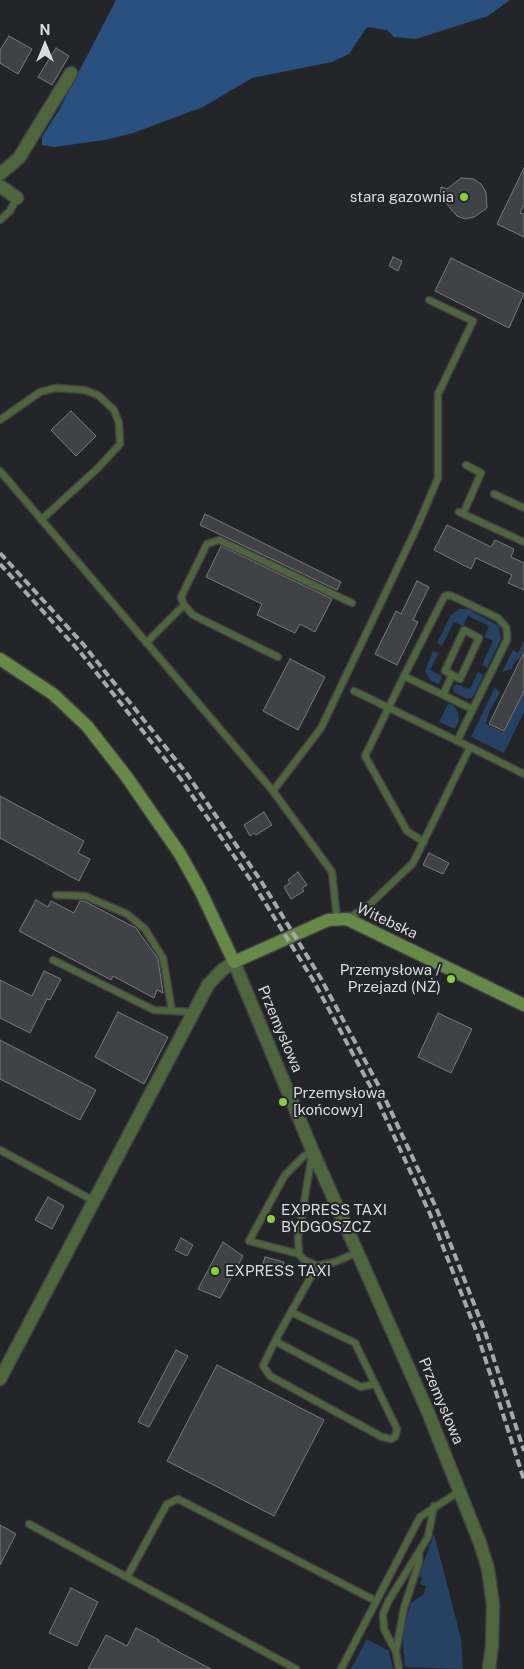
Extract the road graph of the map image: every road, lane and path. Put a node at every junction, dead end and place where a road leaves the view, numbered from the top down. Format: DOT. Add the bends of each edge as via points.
graph roads {
  1 [pos="71,73"];
  2 [pos="0,174"];
  3 [pos="0,186"];
  4 [pos="17,198"];
  5 [pos="0,220"];
  6 [pos="429,300"];
  7 [pos="0,420"];
  8 [pos="466,465"];
  9 [pos="0,471"];
  10 [pos="494,494"];
  11 [pos="524,508"];
  12 [pos="41,520"];
  13 [pos="524,542"];
  14 [pos="352,603"];
  15 [pos="184,605"];
  16 [pos="146,643"];
  17 [pos="278,657"];
  18 [pos="0,659"];
  19 [pos="452,675"];
  20 [pos="404,676"];
  21 [pos="354,691"];
  22 [pos="443,695"];
  23 [pos="388,708"];
  24 [pos="472,709"];
  25 [pos="457,741"];
  26 [pos="470,747"];
  27 [pos="524,774"];
  28 [pos="273,791"];
  29 [pos="424,842"];
  30 [pos="56,895"];
  31 [pos="342,919"];
  32 [pos="53,960"];
  33 [pos="234,962"];
  34 [pos="524,1005"];
  35 [pos="172,1011"];
  36 [pos="195,1012"];
  37 [pos="0,1150"];
  38 [pos="313,1152"];
  39 [pos="94,1201"];
  40 [pos="358,1252"];
  41 [pos="299,1254"];
  42 [pos="317,1266"];
  43 [pos="292,1312"];
  44 [pos="275,1341"];
  45 [pos="0,1378"];
  46 [pos="375,1384"];
  47 [pos="461,1490"];
  48 [pos="434,1506"];
  49 [pos="29,1524"];
  50 [pos="418,1552"];
  51 [pos="127,1577"];
  52 [pos="376,1601"];
  53 [pos="396,1652"];
  54 [pos="296,1669"];
  55 [pos="341,1669"];
  56 [pos="399,1669"];
  57 [pos="488,1669"];
  1 -- 2 [label="street" via="19,158"];
  3 -- 4 [label="street"];
  4 -- 5 [label="lane"];
  6 -- 28 [label="lane" via="473,321 438,394 438,478 321,728"];
  7 -- 12 [label="lane" via="40,392 56,388 84,390 98,395 114,410 119,423 120,444"];
  8 -- 13 [label="lane" via="482,473 461,513"];
  9 -- 12 [label="lane"];
  10 -- 11 [label="lane"];
  12 -- 16 [label="lane"];
  14 -- 15 [label="lane" via="215,540 208,544 181,597"];
  15 -- 16 [label="lane"];
  15 -- 17 [label="lane" via="193,615"];
  16 -- 28 [label="lane"];
  18 -- 33 [label="street, Przemysłowa" via="53,694 87,726 126,776 180,854"];
  19 -- 19 [label="lane" via="445,671 464,630 480,638 460,678"];
  19 -- 22 [label="lane"];
  20 -- 22 [label="lane"];
  20 -- 23 [label="lane"];
  20 -- 24 [label="lane" via="444,597 452,596 498,618 506,627 507,640"];
  21 -- 23 [label="lane"];
  22 -- 24 [label="lane"];
  23 -- 25 [label="lane"];
  23 -- 29 [label="lane" via="365,756 407,831"];
  24 -- 25 [label="lane"];
  25 -- 26 [label="lane"];
  26 -- 27 [label="lane"];
  26 -- 29 [label="lane"];
  28 -- 31 [label="lane" via="332,872"];
  29 -- 31 [label="lane" via="405,872 368,906"];
  30 -- 35 [label="lane" via="85,896 126,914 145,930 163,958"];
  31 -- 33 [label="street, Witebska" via="328,920"];
  31 -- 34 [label="street, Witebska"];
  32 -- 35 [label="lane" via="154,1010"];
  33 -- 36 [label="street" via="213,978"];
  33 -- 38 [label="street, Przemysłowa"];
  35 -- 36 [label="lane"];
  36 -- 39 [label="street"];
  37 -- 39 [label="lane"];
  38 -- 40 [label="street, Przemysłowa"];
  38 -- 41 [label="lane" via="298,1238"];
  38 -- 41 [label="lane" via="304,1156 286,1175 249,1241"];
  39 -- 45 [label="street"];
  40 -- 42 [label="lane"];
  40 -- 47 [label="street, Przemysłowa"];
  41 -- 42 [label="lane"];
  42 -- 43 [label="lane"];
  43 -- 44 [label="lane"];
  43 -- 46 [label="lane" via="355,1343"];
  44 -- 46 [label="lane" via="361,1387"];
  44 -- 46 [label="lane" via="263,1366 270,1376 391,1439 397,1429"];
  47 -- 48 [label="lane"];
  47 -- 57 [label="street, Przemysłowa" via="491,1581 493,1629"];
  48 -- 50 [label="lane" via="428,1537"];
  48 -- 52 [label="lane" via="420,1517"];
  49 -- 51 [label="lane"];
  50 -- 53 [label="lane" via="419,1562 404,1608"];
  50 -- 53 [label="lane" via="383,1614 384,1629"];
  51 -- 52 [label="lane" via="167,1504 178,1499"];
  51 -- 54 [label="lane"];
  52 -- 55 [label="lane"];
  53 -- 56 [label="lane"];
}
